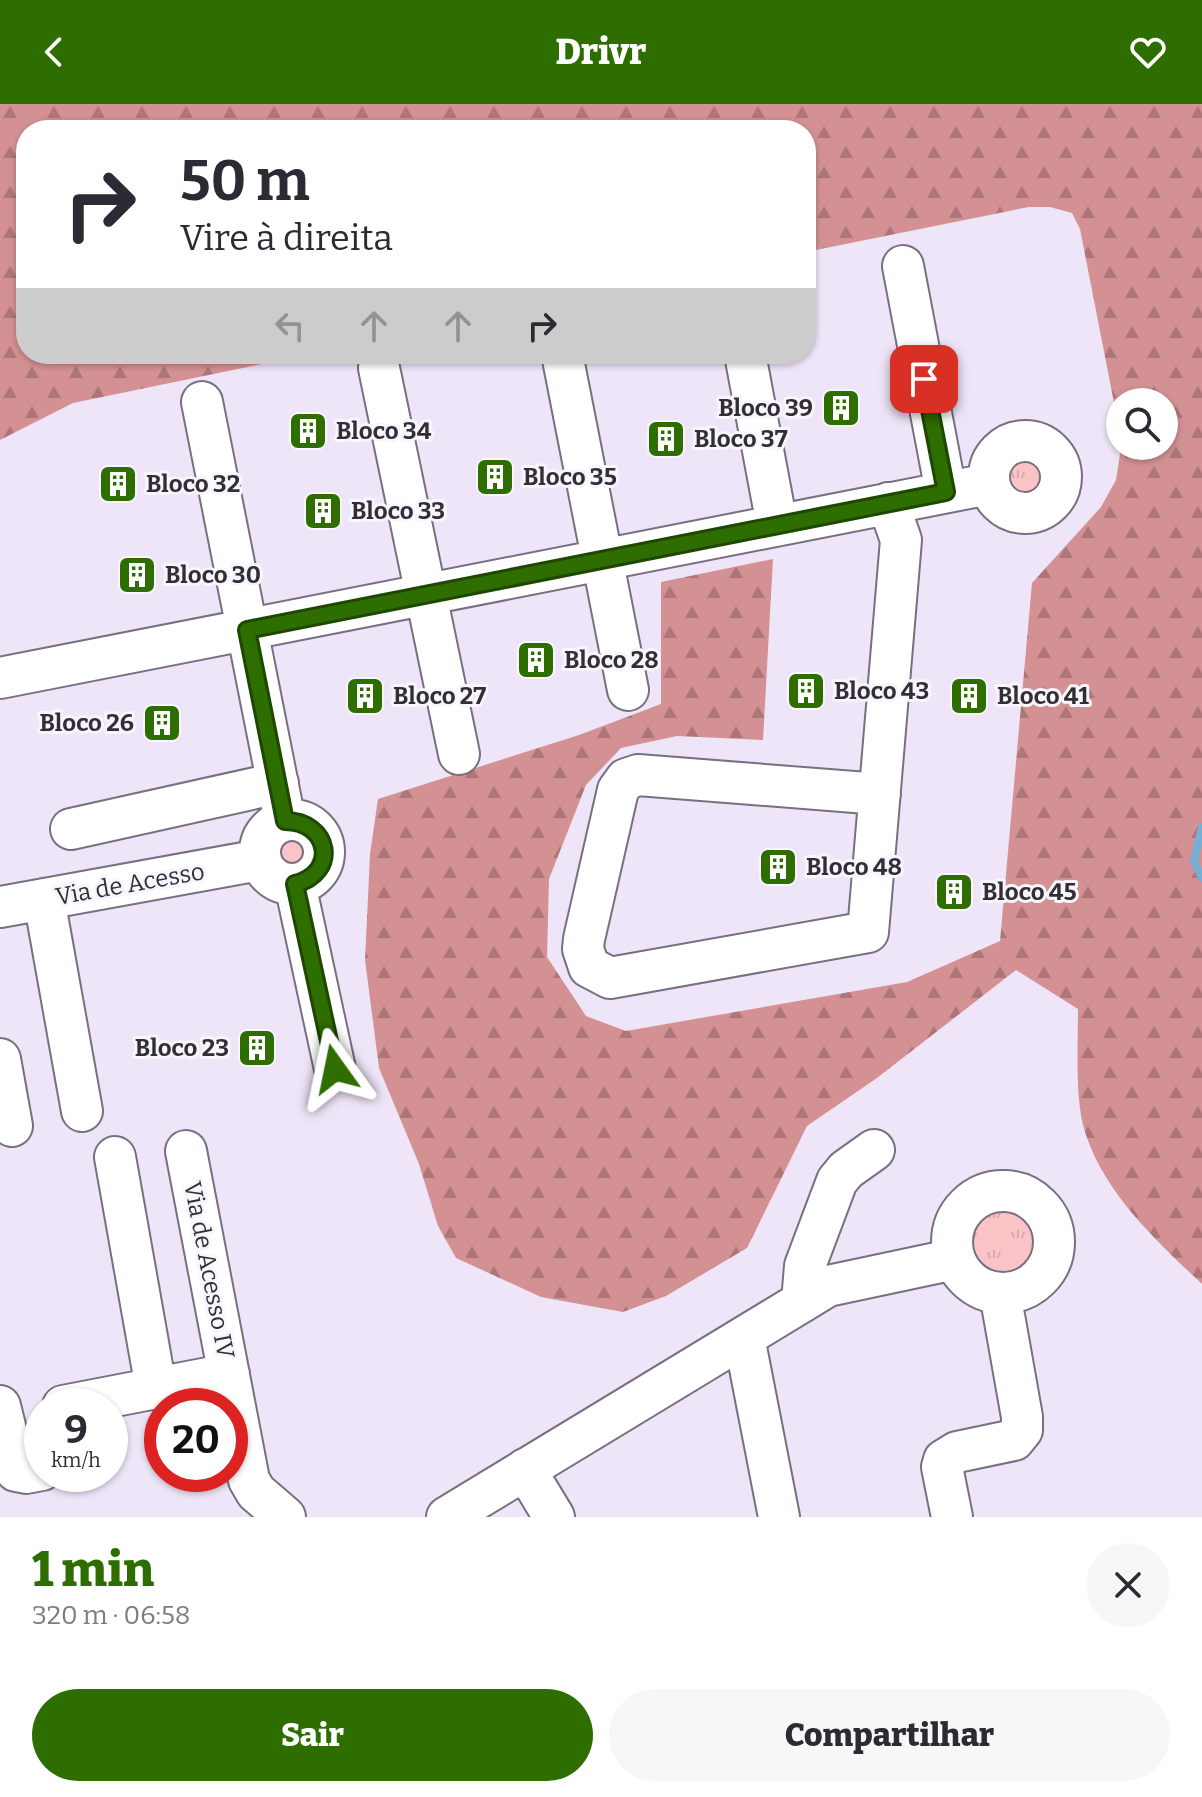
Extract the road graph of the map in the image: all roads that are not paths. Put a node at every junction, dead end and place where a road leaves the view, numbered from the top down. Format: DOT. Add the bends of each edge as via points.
graph roads {
  1 [pos="903,266"];
  2 [pos="564,364"];
  3 [pos="747,364"];
  4 [pos="379,368"];
  5 [pos="202,402"];
  6 [pos="989,484"];
  7 [pos="946,492"];
  8 [pos="888,503"];
  9 [pos="777,525"];
  10 [pos="603,560"];
  11 [pos="426,594"];
  12 [pos="247,630"];
  13 [pos="0,678"];
  14 [pos="628,690"];
  15 [pos="459,754"];
  16 [pos="880,794"];
  17 [pos="282,802"];
  18 [pos="71,829"];
  19 [pos="260,860"];
  20 [pos="295,884"];
  21 [pos="44,899"];
  22 [pos="0,907"];
  23 [pos="0,1059"];
  24 [pos="335,1069"];
  25 [pos="82,1111"];
  26 [pos="12,1126"];
  27 [pos="874,1150"];
  28 [pos="186,1151"];
  29 [pos="115,1157"];
  30 [pos="955,1259"];
  31 [pos="1000,1293"];
  32 [pos="802,1302"];
  33 [pos="744,1337"];
  34 [pos="229,1374"];
  35 [pos="156,1388"];
  36 [pos="0,1406"];
  37 [pos="24,1408"];
  38 [pos="525,1469"];
  39 [pos="24,1473"];
  40 [pos="285,1517"];
  41 [pos="447,1517"];
  42 [pos="554,1517"];
  43 [pos="779,1517"];
  44 [pos="952,1517"];
  1 -- 7 [label="lane"];
  2 -- 10 [label="lane"];
  3 -- 9 [label="lane"];
  4 -- 11 [label="lane"];
  5 -- 12 [label="lane"];
  6 -- 7 [label="lane"];
  7 -- 8 [label="lane"];
  8 -- 9 [label="lane"];
  8 -- 16 [label="lane" via="901,540"];
  9 -- 10 [label="lane"];
  10 -- 11 [label="lane"];
  10 -- 14 [label="lane"];
  11 -- 12 [label="lane"];
  11 -- 15 [label="lane"];
  12 -- 13 [label="lane"];
  12 -- 17 [label="lane"];
  16 -- 16 [label="lane" via="638,775 626,779 618,790 584,939 589,967 610,978 868,932"];
  17 -- 18 [label="lane"];
  17 -- 19 [label="lane" via="275,825 261,841"];
  17 -- 20 [label="lane" via="297,821 317,832 324,854 315,874"];
  19 -- 20 [label="lane" via="273,879"];
  19 -- 21 [label="lane, Via de Acesso"];
  20 -- 24 [label="lane"];
  21 -- 22 [label="lane, Via de Acesso"];
  21 -- 25 [label="lane"];
  23 -- 26 [label="lane"];
  27 -- 32 [label="lane" via="837,1181 805,1266"];
  28 -- 34 [label="lane, Via de Acesso IV"];
  29 -- 35 [label="lane"];
  30 -- 31 [label="lane" via="972,1283"];
  30 -- 31 [label="lane" via="952,1242 963,1210 993,1192 1027,1197 1050,1222 1052,1256 1045,1271 1025,1287"];
  30 -- 32 [label="lane" via="828,1286"];
  31 -- 44 [label="lane" via="1022,1430 1014,1440 957,1452 944,1460"];
  32 -- 33 [label="lane"];
  33 -- 38 [label="lane"];
  33 -- 43 [label="lane"];
  34 -- 35 [label="lane"];
  34 -- 40 [label="lane, Via de Acesso IV" via="249,1480"];
  36 -- 37 [label="lane"];
  36 -- 39 [label="lane" via="16,1471"];
  38 -- 41 [label="lane"];
  38 -- 42 [label="lane"];
}
